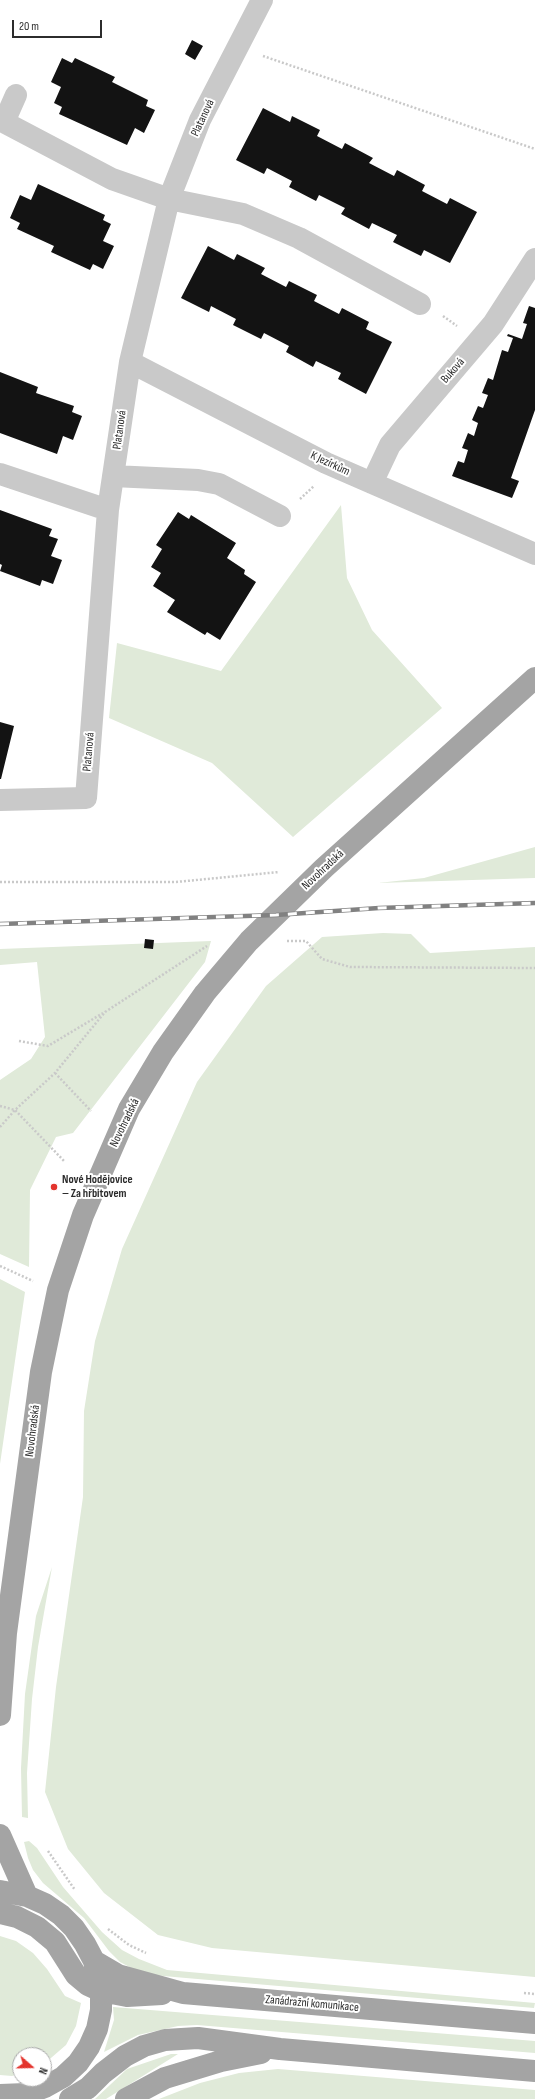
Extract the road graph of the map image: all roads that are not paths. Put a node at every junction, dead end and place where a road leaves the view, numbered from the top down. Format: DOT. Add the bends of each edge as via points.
graph roads {
  1 [pos="262,0"];
  2 [pos="16,96"];
  3 [pos="2,121"];
  4 [pos="169,199"];
  5 [pos="535,259"];
  6 [pos="420,304"];
  7 [pos="130,362"];
  8 [pos="0,474"];
  9 [pos="113,476"];
  10 [pos="372,483"];
  11 [pos="108,510"];
  12 [pos="280,516"];
  13 [pos="535,554"];
  14 [pos="535,678"];
  15 [pos="0,800"];
  16 [pos="6,1633"];
  17 [pos="0,1656"];
  18 [pos="0,1715"];
  19 [pos="0,1834"];
  20 [pos="0,1891"];
  21 [pos="28,1896"];
  22 [pos="0,1913"];
  23 [pos="94,1961"];
  24 [pos="101,1991"];
  25 [pos="183,1993"];
  26 [pos="535,2024"];
  27 [pos="280,2049"];
  28 [pos="535,2071"];
  29 [pos="3,2097"];
  30 [pos="70,2099"];
  31 [pos="126,2099"];
  1 -- 4 [label="street, Platanová" via="200,120"];
  2 -- 3 [label="street"];
  3 -- 4 [label="street" via="112,179"];
  4 -- 6 [label="street" via="243,214 299,238"];
  4 -- 7 [label="street, Platanová"];
  5 -- 10 [label="street, Buková" via="493,324 390,445"];
  7 -- 9 [label="street, Platanová"];
  7 -- 10 [label="street, K Jezírkům" via="326,463"];
  8 -- 11 [label="street"];
  9 -- 11 [label="street, Platanová"];
  9 -- 12 [label="street" via="198,480 219,484"];
  10 -- 13 [label="street, K Jezírkům"];
  11 -- 15 [label="street, Platanová" via="86,798"];
  14 -- 16 [label="main road, Novohradská" via="324,868 249,941 205,993 163,1052 129,1109 83,1215 58,1290 41,1372"];
  16 -- 17 [label="main road"];
  16 -- 18 [label="main road, Novohradská"];
  19 -- 21 [label="main road"];
  20 -- 21 [label="main road"];
  21 -- 23 [label="main road" via="61,1915 74,1928"];
  22 -- 24 [label="main road" via="17,1917 37,1928 55,1942 76,1975"];
  23 -- 24 [label="main road"];
  23 -- 25 [label="main road, Zanádražní komunikace" via="118,1975"];
  24 -- 25 [label="main road" via="127,1996"];
  24 -- 29 [label="main road" via="97,2029 78,2063 63,2077 46,2087 26,2094"];
  25 -- 26 [label="main road, Zanádražní komunikace"];
  27 -- 28 [label="main road"];
  27 -- 30 [label="main road" via="198,2038 165,2040 144,2046 125,2056 88,2088"];
  27 -- 31 [label="main road" via="221,2061 164,2078"];
}
